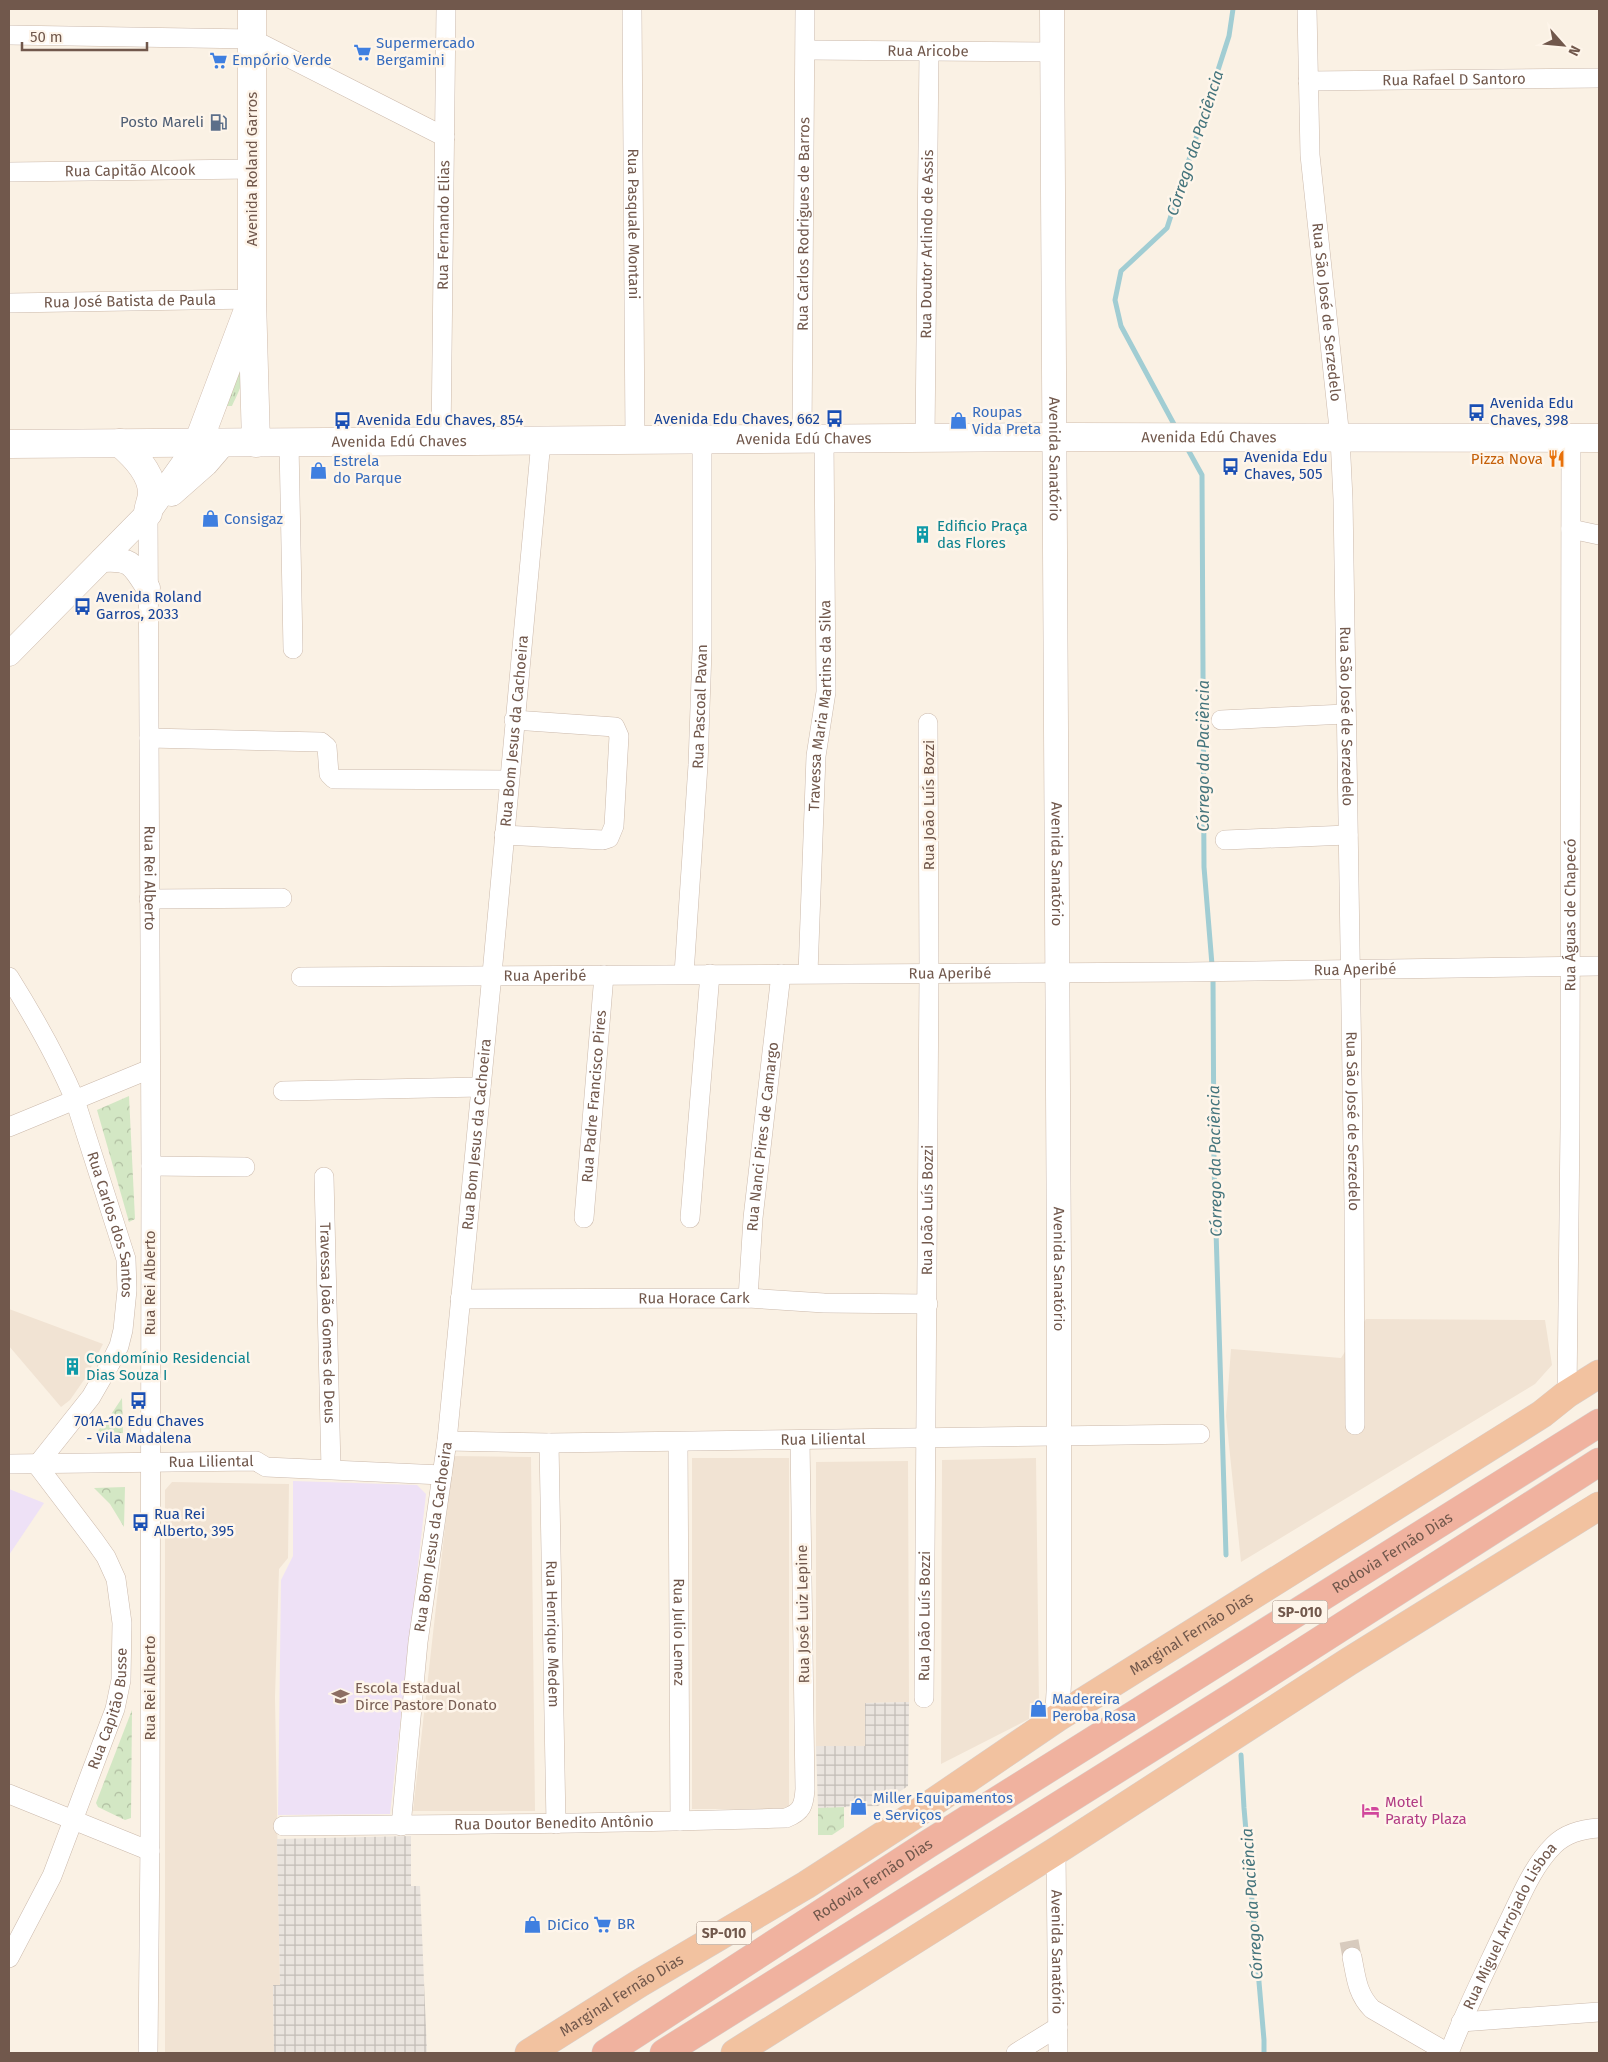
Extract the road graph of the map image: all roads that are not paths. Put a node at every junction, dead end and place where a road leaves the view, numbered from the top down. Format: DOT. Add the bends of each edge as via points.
graph roads {
  1 [pos="252,9"];
  2 [pos="446,9"];
  3 [pos="632,9"];
  4 [pos="806,9"];
  5 [pos="1052,9"];
  6 [pos="1307,9"];
  7 [pos="9,35"];
  8 [pos="252,39"];
  9 [pos="806,50"];
  10 [pos="929,51"];
  11 [pos="1051,52"];
  12 [pos="1599,78"];
  13 [pos="1308,81"];
  14 [pos="445,137"];
  15 [pos="252,169"];
  16 [pos="9,172"];
  17 [pos="252,299"];
  18 [pos="9,303"];
  19 [pos="255,373"];
  20 [pos="1056,437"];
  21 [pos="925,438"];
  22 [pos="1340,438"];
  23 [pos="1571,438"];
  24 [pos="1599,438"];
  25 [pos="813,439"];
  26 [pos="635,440"];
  27 [pos="702,440"];
  28 [pos="441,441"];
  29 [pos="541,441"];
  30 [pos="120,443"];
  31 [pos="198,443"];
  32 [pos="224,443"];
  33 [pos="256,443"];
  34 [pos="289,443"];
  35 [pos="9,444"];
  36 [pos="148,513"];
  37 [pos="1571,529"];
  38 [pos="1599,535"];
  39 [pos="102,560"];
  40 [pos="148,588"];
  41 [pos="294,649"];
  42 [pos="9,654"];
  43 [pos="1345,714"];
  44 [pos="514,720"];
  45 [pos="1221,720"];
  46 [pos="928,723"];
  47 [pos="148,738"];
  48 [pos="509,780"];
  49 [pos="504,835"];
  50 [pos="1348,835"];
  51 [pos="1225,840"];
  52 [pos="282,898"];
  53 [pos="149,900"];
  54 [pos="1571,966"];
  55 [pos="1599,966"];
  56 [pos="1350,969"];
  57 [pos="1058,972"];
  58 [pos="808,973"];
  59 [pos="929,973"];
  60 [pos="492,974"];
  61 [pos="604,974"];
  62 [pos="684,974"];
  63 [pos="710,974"];
  64 [pos="781,974"];
  65 [pos="9,977"];
  66 [pos="302,977"];
  67 [pos="150,1069"];
  68 [pos="481,1088"];
  69 [pos="283,1091"];
  70 [pos="75,1100"];
  71 [pos="9,1127"];
  72 [pos="151,1166"];
  73 [pos="245,1167"];
  74 [pos="324,1177"];
  75 [pos="584,1218"];
  76 [pos="690,1218"];
  77 [pos="748,1298"];
  78 [pos="460,1299"];
  79 [pos="928,1304"];
  80 [pos="1599,1374"];
  81 [pos="1567,1394"];
  82 [pos="1599,1423"];
  83 [pos="1355,1425"];
  84 [pos="1200,1434"];
  85 [pos="1058,1436"];
  86 [pos="927,1438"];
  87 [pos="800,1440"];
  88 [pos="446,1441"];
  89 [pos="678,1442"];
  90 [pos="549,1444"];
  91 [pos="150,1462"];
  92 [pos="1599,1462"];
  93 [pos="9,1464"];
  94 [pos="37,1465"];
  95 [pos="331,1469"];
  96 [pos="442,1475"];
  97 [pos="1599,1506"];
  98 [pos="924,1698"];
  99 [pos="1056,1718"];
  100 [pos="805,1789"];
  101 [pos="9,1794"];
  102 [pos="74,1820"];
  103 [pos="680,1821"];
  104 [pos="556,1824"];
  105 [pos="283,1826"];
  106 [pos="401,1826"];
  107 [pos="1599,1828"];
  108 [pos="150,1851"];
  109 [pos="1056,1851"];
  110 [pos="1352,1957"];
  111 [pos="9,1958"];
  112 [pos="1599,2012"];
  113 [pos="1461,2022"];
  114 [pos="1058,2027"];
  115 [pos="148,2053"];
  116 [pos="529,2053"];
  117 [pos="606,2053"];
  118 [pos="664,2053"];
  119 [pos="735,2053"];
  120 [pos="1016,2053"];
  121 [pos="1058,2053"];
  122 [pos="1449,2053"];
  1 -- 8 [label="main road, Avenida Roland Garros"];
  2 -- 14 [label="street, Rua Fernando Elias"];
  3 -- 26 [label="street, Rua Pasquale Montani"];
  4 -- 9 [label="street, Rua Carlos Rodrigues de Barros"];
  5 -- 11 [label="street, Avenida Sanatório"];
  6 -- 13 [label="street, Rua São José de Serzedelo"];
  7 -- 8 [label="street"];
  8 -- 14 [label="street"];
  8 -- 15 [label="main road, Avenida Roland Garros"];
  9 -- 10 [label="street, Rua Aricobe"];
  9 -- 25 [label="street, Rua Carlos Rodrigues de Barros"];
  10 -- 11 [label="street, Rua Aricobe"];
  10 -- 21 [label="street, Rua Doutor Arlindo de Assis"];
  11 -- 20 [label="street, Avenida Sanatório"];
  12 -- 13 [label="street, Rua Rafael D Santoro"];
  13 -- 22 [label="street, Rua São José de Serzedelo" via="1310,155"];
  14 -- 28 [label="street, Rua Fernando Elias"];
  15 -- 16 [label="street, Rua Capitão Alcook"];
  15 -- 17 [label="main road, Avenida Roland Garros"];
  17 -- 18 [label="street, Rua José Batista de Paula"];
  17 -- 19 [label="main road, Avenida Roland Garros"];
  17 -- 31 [label="main road, Avenida Roland Garros"];
  19 -- 32 [label="main road, Avenida Roland Garros" via="237,421"];
  19 -- 33 [label="main road"];
  20 -- 21 [label="main road, Avenida Edú Chaves"];
  20 -- 22 [label="main road, Avenida Edú Chaves"];
  20 -- 57 [label="street, Avenida Sanatório"];
  21 -- 25 [label="main road, Avenida Edú Chaves"];
  22 -- 23 [label="main road, Avenida Edú Chaves"];
  22 -- 43 [label="street, Rua São José de Serzedelo"];
  23 -- 24 [label="main road, Avenida Edú Chaves"];
  23 -- 37 [label="street, Rua Águas de Chapecó"];
  25 -- 27 [label="main road, Avenida Edú Chaves"];
  25 -- 58 [label="street, Travessa Maria Martins da Silva" via="826,692 816,756"];
  26 -- 27 [label="main road, Avenida Edú Chaves"];
  26 -- 29 [label="main road, Avenida Edú Chaves"];
  27 -- 62 [label="street, Rua Pascoal Pavan" via="702,650"];
  28 -- 29 [label="main road, Avenida Edú Chaves"];
  28 -- 34 [label="main road, Avenida Edú Chaves"];
  29 -- 44 [label="street, Rua Bom Jesus da Cachoeira"];
  30 -- 31 [label="main road, Avenida Edú Chaves"];
  30 -- 35 [label="main road, Avenida Edú Chaves"];
  30 -- 36 [label="main road" via="145,470 150,482 152,495"];
  31 -- 32 [label="main road, Avenida Edú Chaves"];
  31 -- 36 [label="street, Avenida Roland Garros"];
  32 -- 33 [label="main road, Avenida Edú Chaves"];
  32 -- 36 [label="street, Avenida Roland Garros" via="206,464"];
  33 -- 34 [label="main road, Avenida Edú Chaves"];
  34 -- 41 [label="street"];
  36 -- 39 [label="street, Avenida Roland Garros"];
  36 -- 40 [label="street, Rua Rei Alberto"];
  37 -- 38 [label="street"];
  37 -- 54 [label="street, Rua Águas de Chapecó"];
  39 -- 40 [label="street" via="128,562"];
  39 -- 42 [label="street, Avenida Roland Garros"];
  40 -- 47 [label="street, Rua Rei Alberto"];
  43 -- 45 [label="street"];
  43 -- 50 [label="street, Rua São José de Serzedelo"];
  44 -- 48 [label="street, Rua Bom Jesus da Cachoeira"];
  44 -- 49 [label="street" via="615,727 619,736 614,826 609,838 604,840"];
  46 -- 59 [label="street, Rua João Luís Bozzi"];
  47 -- 48 [label="street" via="321,742 327,747 330,777 338,780"];
  47 -- 53 [label="street, Rua Rei Alberto"];
  48 -- 49 [label="street, Rua Bom Jesus da Cachoeira"];
  49 -- 60 [label="street, Rua Bom Jesus da Cachoeira"];
  50 -- 51 [label="street"];
  50 -- 56 [label="street, Rua São José de Serzedelo"];
  52 -- 53 [label="street"];
  53 -- 67 [label="street, Rua Rei Alberto"];
  54 -- 55 [label="street, Rua Aperibé"];
  54 -- 56 [label="street, Rua Aperibé"];
  54 -- 81 [label="street, Rua Águas de Chapecó"];
  56 -- 57 [label="street, Rua Aperibé"];
  56 -- 83 [label="street, Rua São José de Serzedelo"];
  57 -- 59 [label="street, Rua Aperibé"];
  57 -- 85 [label="street, Avenida Sanatório"];
  58 -- 59 [label="street, Rua Aperibé"];
  58 -- 64 [label="street, Rua Aperibé"];
  59 -- 79 [label="street, Rua João Luís Bozzi"];
  60 -- 61 [label="street, Rua Aperibé"];
  60 -- 66 [label="street, Rua Aperibé"];
  60 -- 68 [label="street, Rua Bom Jesus da Cachoeira"];
  61 -- 62 [label="street, Rua Aperibé"];
  61 -- 75 [label="street, Rua Padre Francisco Pires"];
  62 -- 63 [label="street, Rua Aperibé"];
  63 -- 64 [label="street, Rua Aperibé"];
  63 -- 76 [label="street"];
  64 -- 77 [label="street, Rua Nanci Pires de Camargo" via="753,1218"];
  65 -- 70 [label="street, Rua Carlos dos Santos" via="34,1017"];
  67 -- 70 [label="street"];
  67 -- 72 [label="street, Rua Rei Alberto"];
  68 -- 69 [label="street"];
  68 -- 78 [label="street, Rua Bom Jesus da Cachoeira"];
  70 -- 71 [label="street"];
  70 -- 94 [label="street, Rua Carlos dos Santos" via="126,1259 123,1330 119,1346 91,1397"];
  72 -- 73 [label="street"];
  72 -- 91 [label="street, Rua Rei Alberto"];
  74 -- 95 [label="street, Travessa João Gomes de Deus"];
  77 -- 78 [label="street, Rua Horace Cark"];
  77 -- 79 [label="street, Rua Horace Cark"];
  78 -- 88 [label="street, Rua Bom Jesus da Cachoeira"];
  79 -- 86 [label="street, Rua João Luís Bozzi"];
  80 -- 81 [label="highway, Marginal Fernão Dias / SP-010"];
  81 -- 99 [label="highway, Marginal Fernão Dias / SP-010" via="1542,1414"];
  82 -- 117 [label="highway, Rodovia Fernão Dias / SP-010" via="936,1839"];
  84 -- 85 [label="street, Rua Liliental"];
  85 -- 86 [label="street, Rua Liliental"];
  85 -- 99 [label="street, Avenida Sanatório" via="1059,1684"];
  86 -- 87 [label="street, Rua Liliental"];
  86 -- 98 [label="street, Rua João Luís Bozzi"];
  87 -- 89 [label="street, Rua Liliental"];
  87 -- 100 [label="street, Rua José Luiz Lepine"];
  88 -- 90 [label="street, Rua Liliental"];
  88 -- 96 [label="street, Rua Bom Jesus da Cachoeira"];
  89 -- 90 [label="street, Rua Liliental"];
  89 -- 103 [label="street, Rua Julio Lemez"];
  90 -- 104 [label="street, Rua Henrique Medem"];
  91 -- 94 [label="street, Rua Liliental"];
  91 -- 95 [label="street, Rua Liliental" via="256,1461 266,1467"];
  91 -- 108 [label="street, Rua Rei Alberto"];
  92 -- 118 [label="highway, SP-010"];
  93 -- 94 [label="street, Rua Liliental"];
  94 -- 102 [label="street, Rua Capitão Busse" via="106,1557 116,1579 120,1605 120,1680 115,1709"];
  95 -- 96 [label="street, Rua Liliental"];
  96 -- 106 [label="street, Rua Bom Jesus da Cachoeira" via="418,1642"];
  97 -- 109 [label="highway" via="1348,1662"];
  99 -- 116 [label="highway, Marginal Fernão Dias / SP-010" via="806,1885 640,1982"];
  100 -- 103 [label="street, Rua Doutor Benedito Antônio" via="803,1808 786,1818"];
  101 -- 102 [label="street"];
  102 -- 108 [label="street"];
  102 -- 111 [label="street, Rua Capitão Busse" via="52,1876"];
  103 -- 104 [label="street, Rua Doutor Benedito Antônio"];
  104 -- 106 [label="street, Rua Doutor Benedito Antônio"];
  105 -- 106 [label="street, Rua Doutor Benedito Antônio"];
  107 -- 113 [label="street, Rua Miguel Arrojado Lisboa" via="1584,1829 1555,1844 1534,1871"];
  108 -- 115 [label="street, Rua Rei Alberto"];
  109 -- 114 [label="street, Avenida Sanatório"];
  109 -- 119 [label="highway"];
  110 -- 122 [label="street" via="1357,1987 1372,2009"];
  112 -- 113 [label="street"];
  113 -- 122 [label="street, Rua Miguel Arrojado Lisboa"];
  114 -- 120 [label="street"];
  114 -- 121 [label="street, Avenida Sanatório"];
}
